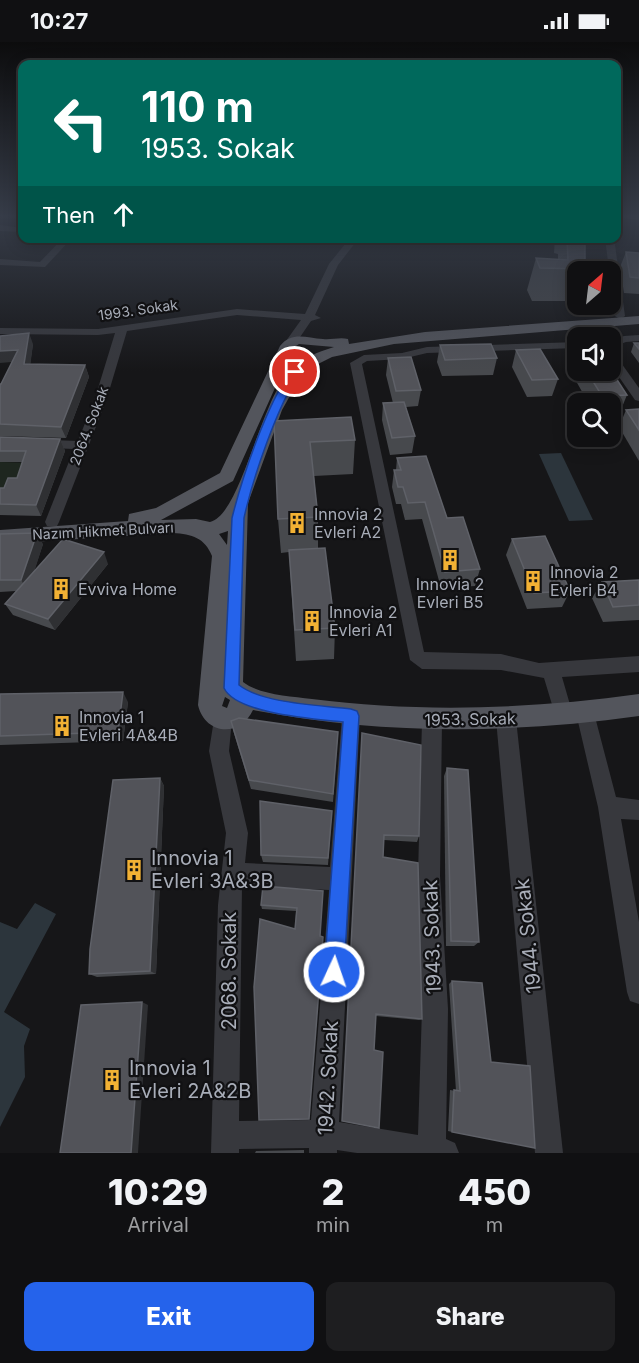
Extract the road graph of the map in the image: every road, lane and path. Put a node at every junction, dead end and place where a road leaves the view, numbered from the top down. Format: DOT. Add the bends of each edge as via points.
graph roads {
  1 [pos="333,267"];
  2 [pos="341,267"];
  3 [pos="613,267"];
  4 [pos="639,314"];
  5 [pos="620,316"];
  6 [pos="312,317"];
  7 [pos="639,320"];
  8 [pos="122,329"];
  9 [pos="0,331"];
  10 [pos="639,338"];
  11 [pos="621,340"];
  12 [pos="292,341"];
  13 [pos="567,345"];
  14 [pos="318,346"];
  15 [pos="621,372"];
  16 [pos="639,397"];
  17 [pos="0,442"];
  18 [pos="82,445"];
  19 [pos="222,482"];
  20 [pos="243,499"];
  21 [pos="52,522"];
  22 [pos="0,523"];
  23 [pos="199,529"];
  24 [pos="0,537"];
  25 [pos="639,663"];
  26 [pos="551,670"];
  27 [pos="229,703"];
  28 [pos="639,705"];
  29 [pos="575,714"];
  30 [pos="351,716"];
  31 [pos="506,719"];
  32 [pos="432,721"];
  33 [pos="608,807"];
  34 [pos="639,810"];
  35 [pos="232,874"];
  36 [pos="339,879"];
  37 [pos="639,992"];
  38 [pos="324,1143"];
  39 [pos="225,1144"];
  40 [pos="437,1152"];
  41 [pos="549,1153"];
  1 -- 6 [label="street"];
  2 -- 6 [label="street"];
  3 -- 5 [label="street"];
  4 -- 5 [label="main road, Nazım Hikmet Bulvarı"];
  5 -- 14 [label="main road, Nazım Hikmet Bulvarı" via="448,326"];
  6 -- 8 [label="street, 1993. Sokak" via="237,312"];
  6 -- 12 [label="street"];
  6 -- 14 [label="street"];
  7 -- 14 [label="main road, Nazım Hikmet Bulvarı" via="455,331"];
  8 -- 9 [label="street, 1993. Sokak"];
  8 -- 18 [label="street, 2064. Sokak"];
  10 -- 11 [label="street"];
  12 -- 14 [label="main road, Nazım Hikmet Bulvarı"];
  12 -- 19 [label="main road"];
  13 -- 26 [label="street" via="420,351 364,358 356,363 416,655 422,661 501,662"];
  14 -- 20 [label="main road, Nazım Hikmet Bulvarı" via="283,390"];
  15 -- 16 [label="street"];
  17 -- 18 [label="street"];
  18 -- 21 [label="street, 2064. Sokak"];
  19 -- 21 [label="main road, Nazım Hikmet Bulvarı" via="161,513 138,519"];
  19 -- 23 [label="main road" via="191,511 191,519"];
  20 -- 23 [label="main road, Nazım Hikmet Bulvarı" via="227,523"];
  20 -- 27 [label="main road" via="238,518"];
  21 -- 22 [label="main road, Nazım Hikmet Bulvarı"];
  23 -- 24 [label="main road, Nazım Hikmet Bulvarı" via="176,526"];
  23 -- 27 [label="main road" via="216,542 222,556"];
  25 -- 26 [label="street"];
  26 -- 29 [label="street"];
  27 -- 30 [label="main road, 1953. Sokak"];
  27 -- 35 [label="street, 2068. Sokak" via="219,751 237,832"];
  28 -- 29 [label="main road, 1953. Sokak"];
  29 -- 31 [label="main road, 1953. Sokak"];
  29 -- 33 [label="street"];
  30 -- 32 [label="main road, 1953. Sokak"];
  30 -- 36 [label="street, 1942. Sokak"];
  31 -- 32 [label="main road, 1953. Sokak"];
  31 -- 41 [label="street, 1944. Sokak"];
  32 -- 40 [label="street, 1943. Sokak" via="429,876"];
  33 -- 34 [label="street"];
  33 -- 37 [label="street"];
  35 -- 36 [label="street"];
  35 -- 39 [label="street, 2068. Sokak"];
  36 -- 38 [label="street, 1942. Sokak"];
  38 -- 39 [label="street"];
  38 -- 40 [label="street"];
}
